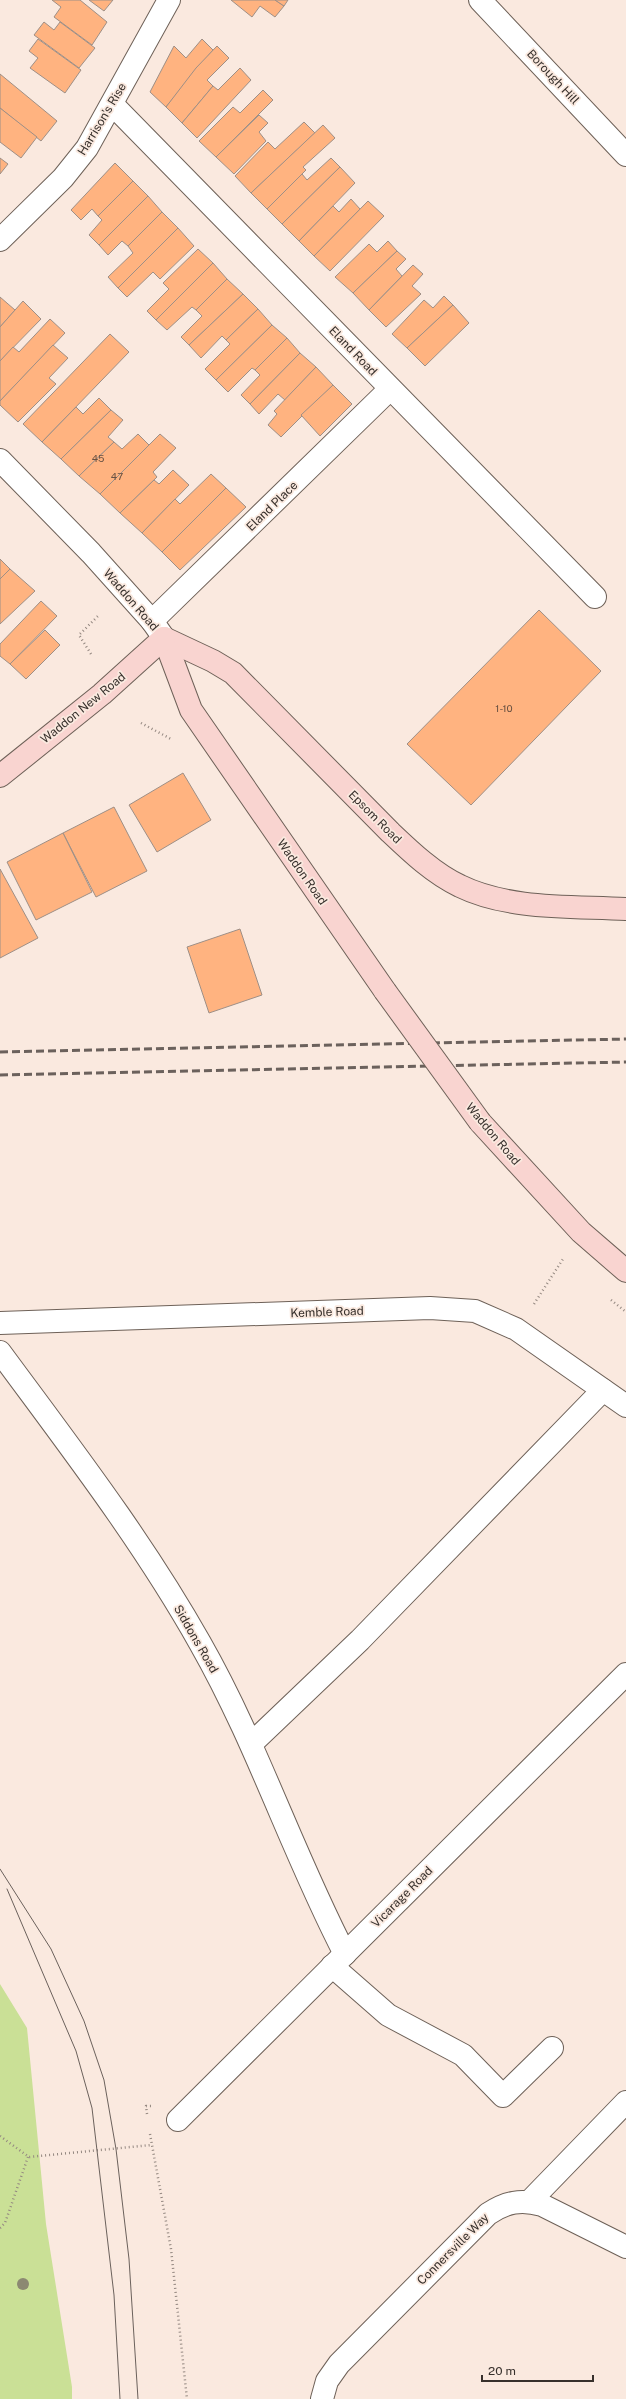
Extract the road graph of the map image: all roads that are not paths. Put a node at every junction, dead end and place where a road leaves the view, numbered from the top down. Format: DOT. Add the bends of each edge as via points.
graph roads {
  1 [pos="168,0"];
  2 [pos="480,0"];
  3 [pos="112,104"];
  4 [pos="626,155"];
  5 [pos="0,240"];
  6 [pos="390,389"];
  7 [pos="0,460"];
  8 [pos="595,597"];
  9 [pos="158,630"];
  10 [pos="0,776"];
  11 [pos="626,909"];
  12 [pos="626,1271"];
  13 [pos="0,1323"];
  14 [pos="0,1352"];
  15 [pos="603,1390"];
  16 [pos="626,1406"];
  17 [pos="626,1674"];
  18 [pos="252,1743"];
  19 [pos="339,1960"];
  20 [pos="552,2048"];
  21 [pos="626,2102"];
  22 [pos="178,2120"];
  23 [pos="530,2201"];
  24 [pos="626,2247"];
  25 [pos="322,2399"];
  1 -- 3 [label="street, Harrison's Rise"];
  2 -- 4 [label="street, Borough Hill"];
  3 -- 5 [label="street, Harrison's Rise" via="87,148 63,178"];
  3 -- 6 [label="street, Eland Road"];
  6 -- 8 [label="street, Eland Road"];
  6 -- 9 [label="street, Eland Place"];
  7 -- 9 [label="street, Waddon Road" via="91,553"];
  9 -- 10 [label="street, Waddon New Road" via="102,694"];
  9 -- 11 [label="street, Epsom Road" via="233,673 412,853 459,886 513,901"];
  9 -- 12 [label="street, Waddon Road, bridge" via="191,710 385,991 480,1122 581,1232"];
  13 -- 15 [label="street, Kemble Road" via="430,1308 475,1311 516,1329"];
  14 -- 18 [label="street, Siddons Road" via="108,1498 151,1564 200,1642"];
  15 -- 16 [label="street, Kemble Road"];
  15 -- 18 [label="street" via="360,1640"];
  17 -- 19 [label="street, Vicarage Road"];
  18 -- 19 [label="street, Siddons Road"];
  19 -- 20 [label="street" via="388,2014 463,2055 503,2096"];
  19 -- 22 [label="street, Vicarage Road"];
  21 -- 23 [label="street"];
  23 -- 24 [label="street, Connersville Way"];
  23 -- 25 [label="street, Connersville Way" via="514,2201 488,2214 340,2364 327,2381"];
}
